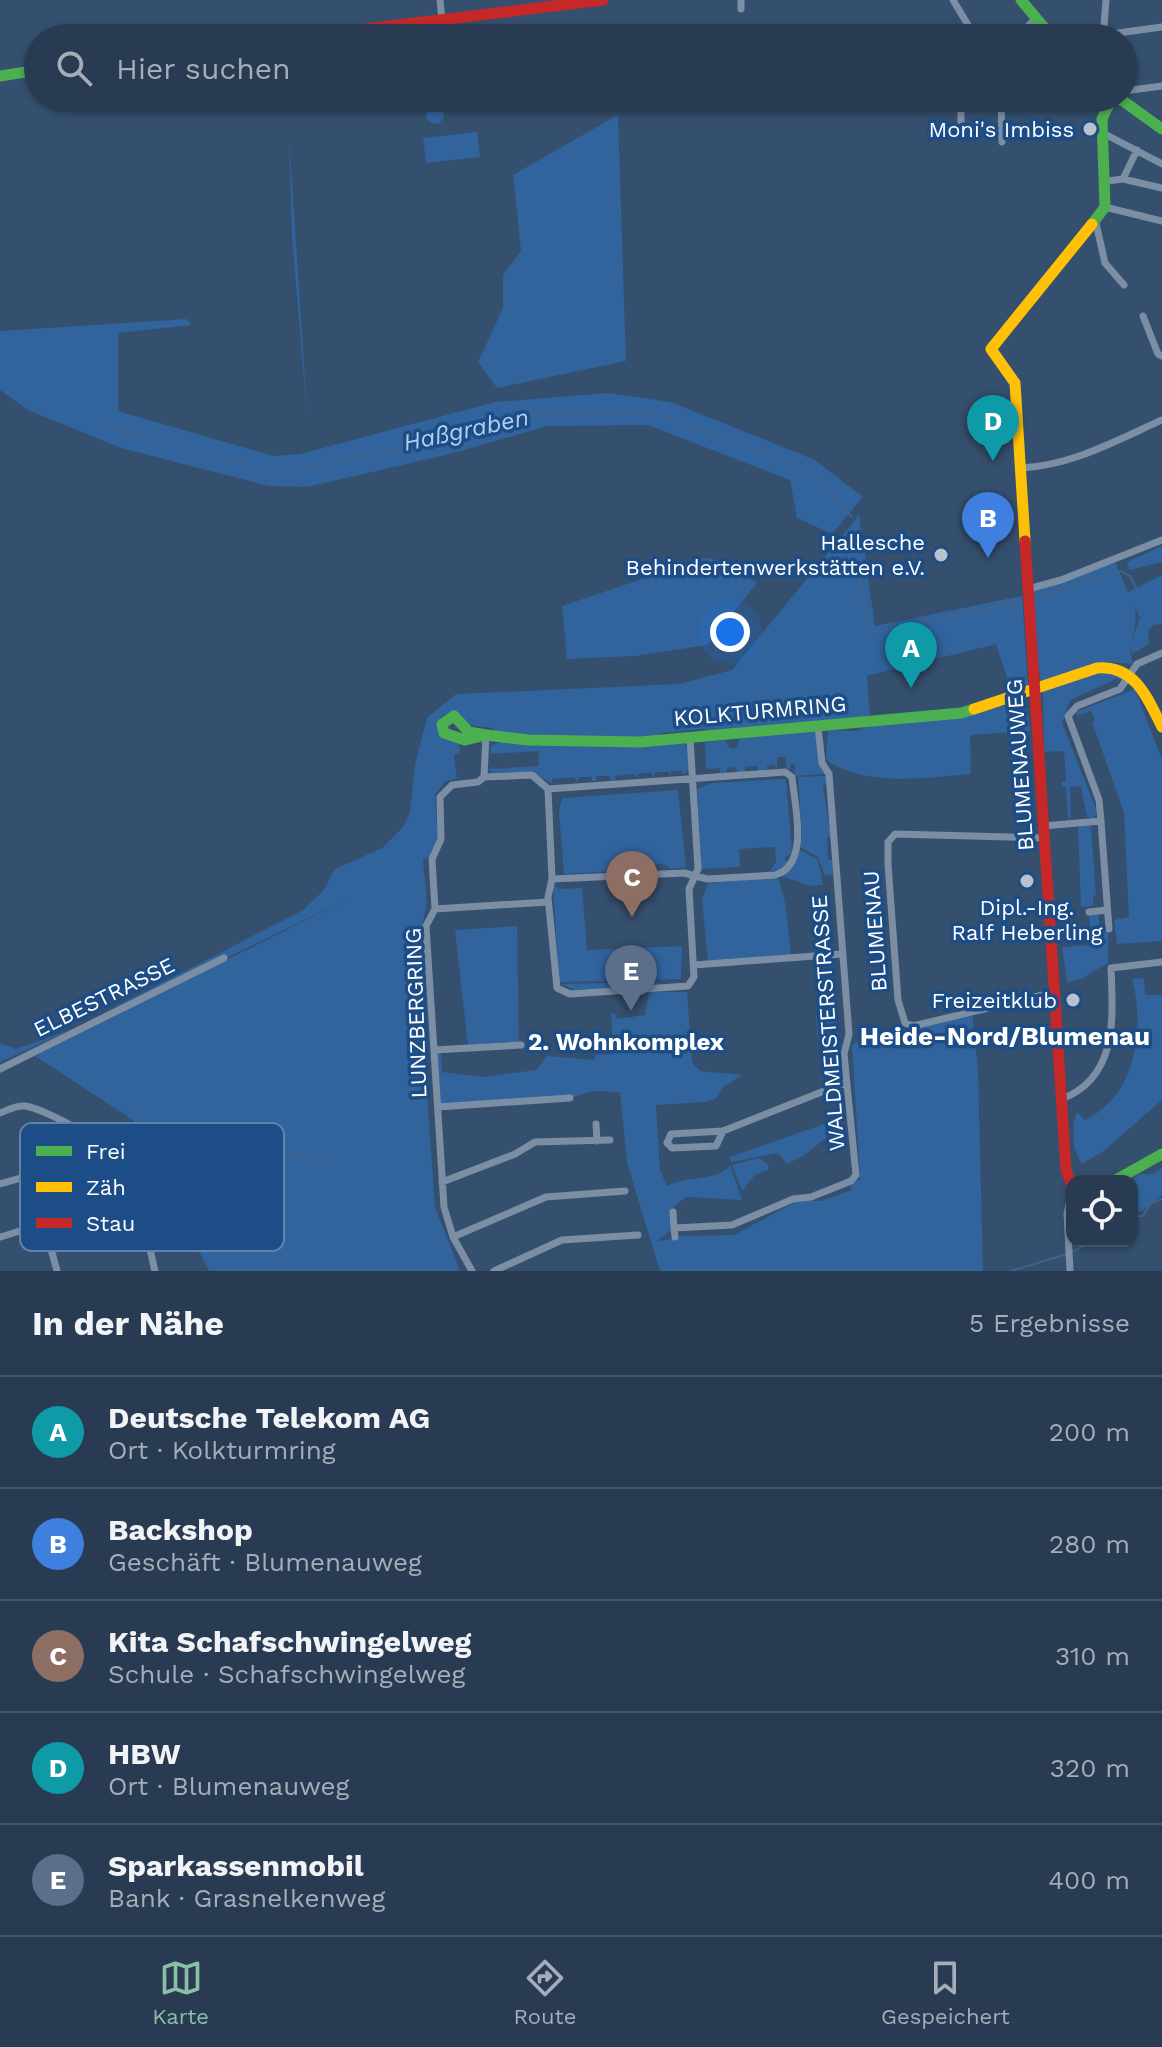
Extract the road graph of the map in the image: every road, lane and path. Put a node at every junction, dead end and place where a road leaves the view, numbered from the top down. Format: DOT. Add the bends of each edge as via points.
graph roads {
  1 [pos="440,0"];
  2 [pos="603,0"];
  3 [pos="953,0"];
  4 [pos="1021,0"];
  5 [pos="1106,0"];
  6 [pos="527,5"];
  7 [pos="1037,17"];
  8 [pos="442,21"];
  9 [pos="416,24"];
  10 [pos="967,24"];
  11 [pos="1030,24"];
  12 [pos="1042,24"];
  13 [pos="1104,24"];
  14 [pos="1162,27"];
  15 [pos="1138,31"];
  16 [pos="24,72"];
  17 [pos="0,76"];
  18 [pos="1162,86"];
  19 [pos="1138,89"];
  20 [pos="961,112"];
  21 [pos="1001,112"];
  22 [pos="1104,112"];
  23 [pos="1138,112"];
  24 [pos="961,123"];
  25 [pos="1162,129"];
  26 [pos="1103,133"];
  27 [pos="1002,142"];
  28 [pos="1137,150"];
  29 [pos="1162,164"];
  30 [pos="1123,179"];
  31 [pos="1108,181"];
  32 [pos="1162,188"];
  33 [pos="1105,207"];
  34 [pos="1095,219"];
  35 [pos="1162,221"];
  36 [pos="1124,285"];
  37 [pos="1143,316"];
  38 [pos="1162,356"];
  39 [pos="1162,420"];
  40 [pos="1021,468"];
  41 [pos="1162,540"];
  42 [pos="1028,589"];
  43 [pos="1162,653"];
  44 [pos="1131,673"];
  45 [pos="1034,691"];
  46 [pos="818,727"];
  47 [pos="1162,727"];
  48 [pos="486,735"];
  49 [pos="690,738"];
  50 [pos="484,777"];
  51 [pos="693,779"];
  52 [pos="548,789"];
  53 [pos="1101,821"];
  54 [pos="1044,832"];
  55 [pos="696,875"];
  56 [pos="552,879"];
  57 [pos="548,902"];
  58 [pos="435,909"];
  59 [pos="1107,910"];
  60 [pos="1089,912"];
  61 [pos="1109,929"];
  62 [pos="841,954"];
  63 [pos="224,958"];
  64 [pos="1162,962"];
  65 [pos="694,965"];
  66 [pos="1055,992"];
  67 [pos="521,1045"];
  68 [pos="434,1050"];
  69 [pos="0,1069"];
  70 [pos="847,1082"];
  71 [pos="570,1098"];
  72 [pos="1062,1099"];
  73 [pos="438,1107"];
  74 [pos="0,1113"];
  75 [pos="61,1123"];
  76 [pos="596,1124"];
  77 [pos="723,1131"];
  78 [pos="610,1140"];
  79 [pos="597,1141"];
  80 [pos="1162,1154"];
  81 [pos="1068,1175"];
  82 [pos="1125,1175"];
  83 [pos="20,1179"];
  84 [pos="442,1182"];
  85 [pos="0,1184"];
  86 [pos="625,1191"];
  87 [pos="673,1212"];
  88 [pos="20,1232"];
  89 [pos="638,1235"];
  90 [pos="0,1237"];
  91 [pos="453,1237"];
  92 [pos="1069,1247"];
  93 [pos="52,1251"];
  94 [pos="150,1251"];
  95 [pos="57,1271"];
  96 [pos="155,1271"];
  97 [pos="472,1271"];
  98 [pos="494,1271"];
  99 [pos="1070,1271"];
  1 -- 8 [label="street"];
  2 -- 6 [label="street"];
  3 -- 10 [label="street"];
  4 -- 7 [label="street"];
  5 -- 13 [label="street"];
  6 -- 8 [label="street"];
  7 -- 11 [label="street"];
  7 -- 12 [label="street"];
  8 -- 9 [label="street"];
  14 -- 15 [label="street"];
  16 -- 17 [label="street"];
  18 -- 19 [label="street"];
  20 -- 24 [label="street"];
  21 -- 27 [label="street"];
  22 -- 26 [label="street"];
  23 -- 25 [label="street"];
  26 -- 28 [label="street"];
  26 -- 31 [label="street"];
  28 -- 29 [label="street"];
  28 -- 30 [label="street"];
  30 -- 31 [label="street"];
  30 -- 32 [label="street"];
  31 -- 33 [label="street"];
  33 -- 34 [label="street"];
  33 -- 35 [label="street"];
  34 -- 36 [label="street" via="1105,263"];
  34 -- 40 [label="street, BLUMENAUWEG" via="991,349 1015,380"];
  37 -- 38 [label="street"];
  39 -- 40 [label="street" via="1087,455"];
  40 -- 42 [label="street, BLUMENAUWEG"];
  41 -- 42 [label="street"];
  42 -- 45 [label="street, BLUMENAUWEG"];
  43 -- 44 [label="street" via="1137,664"];
  44 -- 45 [label="street, KOLKTURMRING" via="1106,666"];
  44 -- 47 [label="street"];
  44 -- 53 [label="street" via="1120,689 1077,706 1068,716 1099,800"];
  45 -- 46 [label="street, KOLKTURMRING" via="961,713"];
  45 -- 54 [label="street, BLUMENAUWEG"];
  46 -- 49 [label="street, KOLKTURMRING"];
  46 -- 62 [label="street, WALDMEISTERSTRASSE" via="822,763 829,774"];
  48 -- 49 [label="street, KOLKTURMRING" via="599,743"];
  48 -- 50 [label="street"];
  49 -- 51 [label="street"];
  50 -- 52 [label="street" via="532,775"];
  50 -- 58 [label="street, LUNZBERGRING" via="452,785 440,797 441,839 432,859"];
  51 -- 52 [label="street"];
  51 -- 55 [label="street"];
  51 -- 55 [label="street" via="785,772 792,777 797,843 796,854 775,875"];
  52 -- 56 [label="street"];
  53 -- 54 [label="street"];
  53 -- 59 [label="street"];
  54 -- 66 [label="street, BLUMENAUWEG"];
  54 -- 66 [label="street, BLUMENAU" via="902,834 889,839 899,1008 905,1023 913,1026"];
  55 -- 56 [label="street"];
  55 -- 65 [label="street" via="689,889"];
  56 -- 57 [label="street"];
  57 -- 58 [label="street"];
  57 -- 65 [label="street" via="558,990 570,994 687,987"];
  58 -- 68 [label="street, LUNZBERGRING" via="426,926"];
  59 -- 60 [label="street"];
  59 -- 61 [label="street"];
  62 -- 65 [label="street"];
  62 -- 70 [label="street, WALDMEISTERSTRASSE" via="849,1034 844,1054"];
  63 -- 69 [label="street, ELBESTRASSE"];
  64 -- 72 [label="street" via="1111,968 1112,1025 1105,1061 1091,1080"];
  66 -- 72 [label="street, BLUMENAUWEG"];
  67 -- 68 [label="street"];
  68 -- 73 [label="street, LUNZBERGRING"];
  70 -- 77 [label="street"];
  70 -- 87 [label="street, WALDMEISTERSTRASSE" via="855,1178 732,1225 675,1233"];
  71 -- 73 [label="street"];
  72 -- 81 [label="street, BLUMENAUWEG"];
  73 -- 84 [label="street, LUNZBERGRING"];
  74 -- 75 [label="street" via="17,1106 31,1108"];
  76 -- 79 [label="street"];
  77 -- 77 [label="street" via="671,1134 667,1143 672,1148 716,1146"];
  78 -- 79 [label="street"];
  79 -- 84 [label="street" via="535,1142"];
  80 -- 82 [label="street"];
  83 -- 85 [label="street"];
  84 -- 91 [label="street, LUNZBERGRING"];
  86 -- 91 [label="street" via="546,1197"];
  88 -- 90 [label="street"];
  89 -- 98 [label="street" via="562,1240"];
  91 -- 97 [label="street, LUNZBERGRING"];
  92 -- 99 [label="street"];
  93 -- 95 [label="street"];
  94 -- 96 [label="street"];
}
